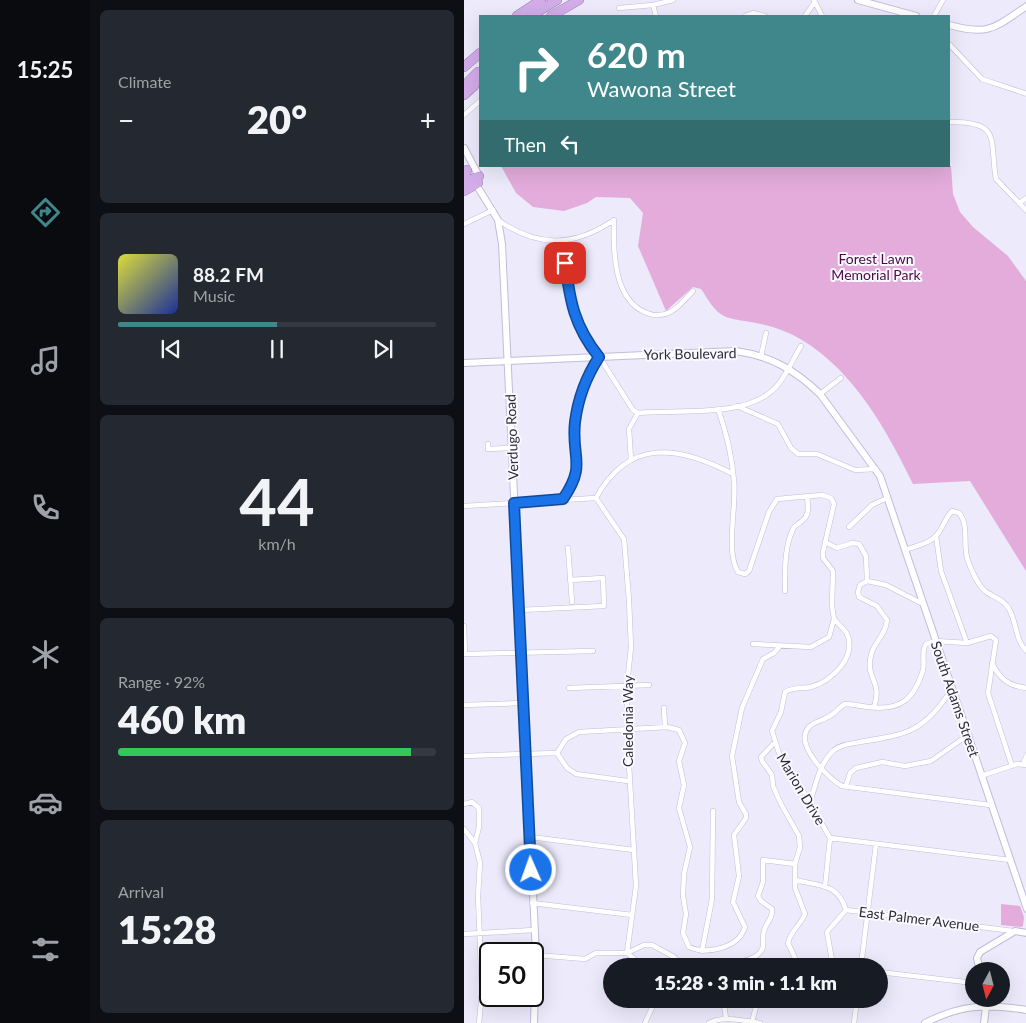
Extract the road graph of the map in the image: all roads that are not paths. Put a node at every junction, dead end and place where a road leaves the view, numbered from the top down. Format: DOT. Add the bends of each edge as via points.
graph roads {
  1 [pos="541,0"];
  2 [pos="557,0"];
  3 [pos="579,0"];
  4 [pos="673,0"];
  5 [pos="858,0"];
  6 [pos="943,0"];
  7 [pos="814,1"];
  8 [pos="653,5"];
  9 [pos="1026,6"];
  10 [pos="619,8"];
  11 [pos="518,15"];
  12 [pos="533,15"];
  13 [pos="553,15"];
  14 [pos="656,15"];
  15 [pos="748,15"];
  16 [pos="761,15"];
  17 [pos="806,15"];
  18 [pos="821,15"];
  19 [pos="912,15"];
  20 [pos="935,15"];
  21 [pos="950,26"];
  22 [pos="950,45"];
  23 [pos="479,52"];
  24 [pos="464,67"];
  25 [pos="479,72"];
  26 [pos="479,74"];
  27 [pos="464,86"];
  28 [pos="1026,94"];
  29 [pos="464,95"];
  30 [pos="479,102"];
  31 [pos="464,115"];
  32 [pos="950,122"];
  33 [pos="464,148"];
  34 [pos="465,168"];
  35 [pos="471,180"];
  36 [pos="464,191"];
  37 [pos="1026,198"];
  38 [pos="1019,203"];
  39 [pos="493,210"];
  40 [pos="1026,211"];
  41 [pos="498,220"];
  42 [pos="464,224"];
  43 [pos="553,242"];
  44 [pos="693,291"];
  45 [pos="766,334"];
  46 [pos="801,346"];
  47 [pos="761,356"];
  48 [pos="599,357"];
  49 [pos="509,361"];
  50 [pos="464,363"];
  51 [pos="788,368"];
  52 [pos="841,378"];
  53 [pos="820,394"];
  54 [pos="737,406"];
  55 [pos="718,409"];
  56 [pos="638,413"];
  57 [pos="488,444"];
  58 [pos="512,448"];
  59 [pos="631,460"];
  60 [pos="876,469"];
  61 [pos="733,474"];
  62 [pos="884,488"];
  63 [pos="807,496"];
  64 [pos="596,498"];
  65 [pos="888,498"];
  66 [pos="563,499"];
  67 [pos="514,503"];
  68 [pos="464,506"];
  69 [pos="849,527"];
  70 [pos="936,536"];
  71 [pos="825,542"];
  72 [pos="568,548"];
  73 [pos="905,550"];
  74 [pos="570,580"];
  75 [pos="867,581"];
  76 [pos="786,591"];
  77 [pos="572,602"];
  78 [pos="923,604"];
  79 [pos="520,610"];
  80 [pos="834,619"];
  81 [pos="464,626"];
  82 [pos="935,641"];
  83 [pos="967,643"];
  84 [pos="753,644"];
  85 [pos="780,646"];
  86 [pos="592,651"];
  87 [pos="1026,651"];
  88 [pos="521,653"];
  89 [pos="464,654"];
  90 [pos="992,663"];
  91 [pos="627,685"];
  92 [pos="649,685"];
  93 [pos="569,688"];
  94 [pos="952,688"];
  95 [pos="1026,688"];
  96 [pos="523,703"];
  97 [pos="464,705"];
  98 [pos="874,707"];
  99 [pos="664,708"];
  100 [pos="665,727"];
  101 [pos="627,730"];
  102 [pos="968,735"];
  103 [pos="775,742"];
  104 [pos="526,753"];
  105 [pos="558,753"];
  106 [pos="1026,755"];
  107 [pos="464,756"];
  108 [pos="1024,764"];
  109 [pos="1012,766"];
  110 [pos="822,767"];
  111 [pos="981,776"];
  112 [pos="628,781"];
  113 [pos="846,786"];
  114 [pos="810,802"];
  115 [pos="464,804"];
  116 [pos="990,805"];
  117 [pos="713,810"];
  118 [pos="464,829"];
  119 [pos="530,837"];
  120 [pos="830,838"];
  121 [pos="476,843"];
  122 [pos="876,844"];
  123 [pos="634,850"];
  124 [pos="1010,860"];
  125 [pos="795,864"];
  126 [pos="795,880"];
  127 [pos="825,887"];
  128 [pos="1023,887"];
  129 [pos="532,903"];
  130 [pos="846,910"];
  131 [pos="1026,910"];
  132 [pos="868,913"];
  133 [pos="632,915"];
  134 [pos="534,930"];
  135 [pos="1015,931"];
  136 [pos="1026,933"];
  137 [pos="464,934"];
  138 [pos="480,934"];
  139 [pos="535,942"];
  140 [pos="702,951"];
  141 [pos="627,952"];
  142 [pos="544,956"];
  143 [pos="634,958"];
  144 [pos="675,958"];
  145 [pos="749,958"];
  146 [pos="795,958"];
  147 [pos="831,958"];
  148 [pos="862,958"];
  149 [pos="978,962"];
  150 [pos="888,973"];
  151 [pos="965,982"];
  152 [pos="535,1007"];
  153 [pos="1010,1007"];
  154 [pos="652,1008"];
  155 [pos="724,1008"];
  156 [pos="756,1008"];
  157 [pos="856,1008"];
  158 [pos="965,1008"];
  159 [pos="985,1008"];
  160 [pos="1026,1010"];
  161 [pos="726,1018"];
  162 [pos="752,1022"];
  163 [pos="479,1023"];
  164 [pos="534,1023"];
  165 [pos="645,1023"];
  166 [pos="709,1023"];
  167 [pos="760,1023"];
  168 [pos="854,1023"];
  169 [pos="925,1023"];
  170 [pos="984,1023"];
  1 -- 11 [label="highway"];
  2 -- 12 [label="highway"];
  3 -- 13 [label="highway"];
  4 -- 8 [label="street"];
  5 -- 19 [label="main road"];
  6 -- 20 [label="street"];
  7 -- 17 [label="street"];
  7 -- 18 [label="street"];
  8 -- 10 [label="street"];
  8 -- 14 [label="street"];
  9 -- 21 [label="main road" via="1000,24 981,32"];
  15 -- 16 [label="street"];
  22 -- 28 [label="street" via="982,79"];
  23 -- 24 [label="highway"];
  25 -- 27 [label="highway"];
  26 -- 29 [label="highway" via="474,86"];
  30 -- 31 [label="street"];
  32 -- 38 [label="street" via="975,123 989,134 995,153 996,179"];
  33 -- 35 [label="main road, Verdugo Road"];
  34 -- 35 [label="highway"];
  35 -- 36 [label="highway"];
  35 -- 39 [label="main road, Verdugo Road"];
  37 -- 38 [label="street"];
  38 -- 40 [label="street"];
  39 -- 41 [label="main road, Verdugo Road"];
  39 -- 42 [label="street"];
  41 -- 43 [label="street" via="526,236"];
  41 -- 49 [label="main road, Verdugo Road"];
  43 -- 44 [label="street" via="586,236 614,220 614,249 620,280 638,309 652,315 670,313"];
  43 -- 48 [label="street" via="565,263 574,317"];
  45 -- 47 [label="street"];
  46 -- 51 [label="street"];
  47 -- 48 [label="main road, York Boulevard" via="723,351"];
  47 -- 51 [label="main road, York Boulevard"];
  48 -- 49 [label="main road, York Boulevard"];
  48 -- 56 [label="street"];
  48 -- 66 [label="street" via="580,393 575,423 578,467"];
  49 -- 50 [label="main road, York Boulevard"];
  49 -- 58 [label="main road, Verdugo Road"];
  51 -- 53 [label="main road, York Boulevard"];
  51 -- 54 [label="street" via="767,395"];
  52 -- 53 [label="street"];
  53 -- 60 [label="main road, York Boulevard"];
  54 -- 55 [label="street"];
  54 -- 60 [label="street" via="778,424 798,454 817,454 855,470"];
  55 -- 56 [label="street"];
  55 -- 61 [label="street"];
  56 -- 59 [label="street" via="629,429"];
  57 -- 58 [label="street" via="488,449"];
  58 -- 67 [label="main road, Verdugo Road"];
  59 -- 61 [label="street" via="657,452 673,452 697,458"];
  59 -- 64 [label="street" via="610,476"];
  60 -- 62 [label="main road, York Boulevard"];
  61 -- 63 [label="street" via="732,523 738,572 745,574 749,571 772,505 778,499"];
  62 -- 65 [label="main road, South Adams Street"];
  63 -- 71 [label="street" via="827,495 834,504"];
  63 -- 76 [label="street" via="806,517 794,527 789,541"];
  64 -- 66 [label="street"];
  64 -- 91 [label="street, Caledonia Way" via="620,530 626,551 631,647"];
  65 -- 69 [label="street" via="872,505"];
  65 -- 73 [label="main road, South Adams Street"];
  66 -- 67 [label="street"];
  67 -- 68 [label="street"];
  67 -- 79 [label="main road, Verdugo Road"];
  70 -- 73 [label="street"];
  70 -- 83 [label="street" via="941,571"];
  70 -- 87 [label="street" via="952,511 961,515 967,558 972,570 983,589 1005,602"];
  71 -- 75 [label="street" via="836,548 852,544 862,546 866,556"];
  71 -- 80 [label="street" via="823,558 833,571"];
  72 -- 74 [label="street"];
  73 -- 78 [label="main road, South Adams Street"];
  74 -- 77 [label="street"];
  74 -- 79 [label="street" via="603,578 604,606"];
  75 -- 78 [label="street" via="886,585"];
  75 -- 98 [label="street" via="860,585 859,597 877,606 886,620 883,635 871,653 870,674 878,693"];
  78 -- 82 [label="main road, South Adams Street"];
  79 -- 88 [label="main road, Verdugo Road"];
  80 -- 85 [label="street" via="829,636 822,642 811,647"];
  80 -- 103 [label="street, Marion Drive" via="847,634 844,662 839,670 818,684 785,692 781,712 773,725"];
  81 -- 89 [label="street"];
  82 -- 83 [label="street"];
  82 -- 94 [label="main road, South Adams Street"];
  82 -- 98 [label="street" via="924,647 924,668 911,697 898,705"];
  83 -- 90 [label="street" via="991,636 996,640"];
  84 -- 85 [label="street"];
  85 -- 140 [label="street" via="763,659 745,698 732,756 739,802 746,814 734,835 739,876 733,902 745,927 733,941"];
  86 -- 88 [label="street"];
  88 -- 89 [label="street"];
  88 -- 96 [label="main road, Verdugo Road"];
  90 -- 95 [label="street" via="1004,681 1013,687"];
  90 -- 109 [label="street" via="988,693"];
  91 -- 92 [label="street"];
  91 -- 93 [label="street"];
  91 -- 101 [label="street, Caledonia Way"];
  94 -- 102 [label="main road, South Adams Street"];
  94 -- 110 [label="street" via="928,721 907,732 842,745 833,751"];
  96 -- 97 [label="street"];
  96 -- 104 [label="main road, Verdugo Road"];
  98 -- 110 [label="street" via="843,705 808,728 804,745"];
  99 -- 100 [label="street"];
  100 -- 101 [label="street"];
  100 -- 140 [label="street" via="679,730 685,742 679,762 684,785 679,808 690,847 683,886 686,914 683,933 689,946"];
  101 -- 105 [label="street" via="572,734"];
  101 -- 112 [label="street, Caledonia Way"];
  102 -- 111 [label="main road, South Adams Street"];
  102 -- 113 [label="street" via="931,760 905,766 882,762 856,768 850,773"];
  103 -- 114 [label="street, Marion Drive"];
  103 -- 125 [label="street" via="761,757 799,836 800,848"];
  104 -- 105 [label="street"];
  104 -- 107 [label="street"];
  104 -- 119 [label="main road, Verdugo Road"];
  105 -- 112 [label="street" via="576,774"];
  106 -- 108 [label="street"];
  108 -- 109 [label="street"];
  109 -- 111 [label="street"];
  110 -- 113 [label="street" via="833,779"];
  110 -- 114 [label="street"];
  111 -- 116 [label="main road, South Adams Street"];
  112 -- 123 [label="street, Caledonia Way"];
  113 -- 116 [label="street"];
  114 -- 120 [label="street, Marion Drive"];
  115 -- 121 [label="street" via="472,802 479,808"];
  116 -- 124 [label="main road, South Adams Street"];
  117 -- 140 [label="street" via="712,899"];
  118 -- 121 [label="street"];
  119 -- 123 [label="street"];
  119 -- 129 [label="main road, Verdugo Road"];
  120 -- 122 [label="street"];
  120 -- 127 [label="street, Marion Drive"];
  121 -- 138 [label="street" via="480,863"];
  122 -- 124 [label="street"];
  122 -- 132 [label="street"];
  123 -- 133 [label="street, Caledonia Way" via="636,886"];
  124 -- 128 [label="main road, South Adams Street"];
  125 -- 126 [label="street"];
  125 -- 145 [label="street" via="763,860 763,882 758,896 772,909 772,916 764,928 762,950"];
  126 -- 127 [label="street, East Palmer Avenue"];
  126 -- 146 [label="street" via="796,894 805,914 792,931 788,943"];
  127 -- 130 [label="street, East Palmer Avenue" via="840,896"];
  128 -- 131 [label="main road, South Adams Street"];
  129 -- 133 [label="street"];
  129 -- 134 [label="main road, Verdugo Road"];
  130 -- 132 [label="street, East Palmer Avenue"];
  130 -- 147 [label="street" via="827,932"];
  132 -- 135 [label="street, East Palmer Avenue"];
  132 -- 148 [label="street"];
  133 -- 141 [label="street, Caledonia Way"];
  134 -- 138 [label="street"];
  134 -- 139 [label="main road, Verdugo Road"];
  135 -- 136 [label="main road, East Palmer Avenue"];
  135 -- 149 [label="main road" via="980,952"];
  137 -- 138 [label="street"];
  138 -- 163 [label="street" via="482,991"];
  141 -- 142 [label="street" via="605,951 577,960"];
  141 -- 143 [label="street"];
  141 -- 144 [label="street" via="652,945"];
  150 -- 151 [label="street"];
  152 -- 164 [label="main road, Verdugo Road"];
  153 -- 160 [label="main road"];
  154 -- 165 [label="street"];
  155 -- 161 [label="street"];
  156 -- 162 [label="street"];
  157 -- 168 [label="street"];
  158 -- 169 [label="main road"];
  159 -- 170 [label="main road"];
  161 -- 162 [label="street"];
  161 -- 166 [label="street"];
  162 -- 167 [label="street"];
}
